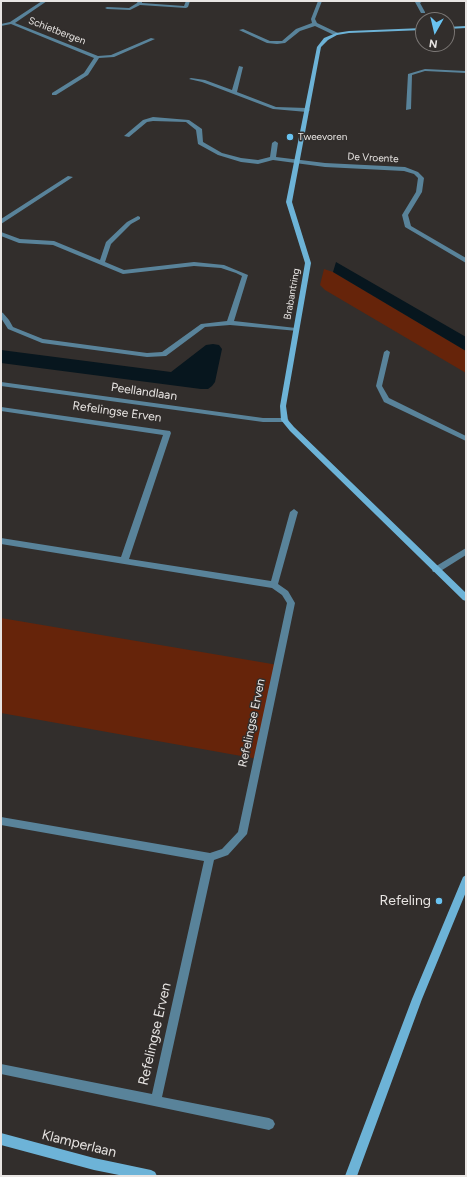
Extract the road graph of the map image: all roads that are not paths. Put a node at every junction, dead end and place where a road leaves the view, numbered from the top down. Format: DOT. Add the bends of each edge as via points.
graph roads {
  1 [pos="45,1"];
  2 [pos="188,1"];
  3 [pos="320,1"];
  4 [pos="418,1"];
  5 [pos="140,3"];
  6 [pos="107,8"];
  7 [pos="423,12"];
  8 [pos="11,23"];
  9 [pos="315,24"];
  10 [pos="1,25"];
  11 [pos="466,27"];
  12 [pos="455,28"];
  13 [pos="415,29"];
  14 [pos="241,30"];
  15 [pos="336,34"];
  16 [pos="153,39"];
  17 [pos="97,56"];
  18 [pos="241,67"];
  19 [pos="466,72"];
  20 [pos="191,79"];
  21 [pos="234,92"];
  22 [pos="54,94"];
  23 [pos="408,109"];
  24 [pos="307,110"];
  25 [pos="127,136"];
  26 [pos="275,143"];
  27 [pos="272,158"];
  28 [pos="297,162"];
  29 [pos="70,177"];
  30 [pos="138,218"];
  31 [pos="1,222"];
  32 [pos="1,234"];
  33 [pos="466,261"];
  34 [pos="102,264"];
  35 [pos="1,314"];
  36 [pos="230,323"];
  37 [pos="296,330"];
  38 [pos="387,352"];
  39 [pos="1,384"];
  40 [pos="1,409"];
  41 [pos="285,420"];
  42 [pos="466,439"];
  43 [pos="294,512"];
  44 [pos="1,541"];
  45 [pos="466,551"];
  46 [pos="124,561"];
  47 [pos="436,570"];
  48 [pos="274,585"];
  49 [pos="466,598"];
  50 [pos="1,822"];
  51 [pos="210,857"];
  52 [pos="466,880"];
  53 [pos="1,1069"];
  54 [pos="156,1100"];
  55 [pos="269,1124"];
  56 [pos="1,1139"];
  57 [pos="150,1176"];
  58 [pos="351,1176"];
  1 -- 8 [label="street, Schietbergen"];
  2 -- 5 [label="street" via="186,7"];
  3 -- 9 [label="street" via="313,19"];
  4 -- 7 [label="street"];
  5 -- 6 [label="street" via="130,9"];
  8 -- 10 [label="street, Schietbergen"];
  8 -- 17 [label="street, Schietbergen"];
  9 -- 14 [label="street" via="298,30 277,43"];
  9 -- 15 [label="street"];
  11 -- 12 [label="street"];
  13 -- 15 [label="street, Brabantring"];
  15 -- 24 [label="street, Brabantring" via="326,39 319,47"];
  16 -- 17 [label="street, Schietbergen" via="112,56"];
  17 -- 22 [label="street, Schietbergen" via="86,74"];
  18 -- 21 [label="street"];
  19 -- 23 [label="street" via="425,70 410,74"];
  20 -- 21 [label="street"];
  21 -- 24 [label="street" via="276,108"];
  24 -- 28 [label="street, Brabantring"];
  25 -- 27 [label="street" via="145,121 153,119 187,121 199,129 200,143 220,154 258,162"];
  26 -- 27 [label="street"];
  27 -- 28 [label="street"];
  28 -- 33 [label="street, De Vroente" via="405,169 416,173 421,178 419,192 405,215 408,226"];
  28 -- 37 [label="street, Brabantring" via="289,202 308,263"];
  29 -- 31 [label="street"];
  30 -- 34 [label="street" via="108,243"];
  32 -- 34 [label="street" via="19,241 54,244"];
  34 -- 36 [label="street" via="123,272 194,264 222,266 245,275"];
  35 -- 36 [label="street" via="10,328 42,341 147,355 164,354 203,325"];
  36 -- 37 [label="street"];
  37 -- 41 [label="street, Brabantring" via="283,406"];
  38 -- 42 [label="street" via="379,386 386,400"];
  39 -- 41 [label="street, Peellandlaan" via="264,420"];
  40 -- 46 [label="street, Refelingse Erven" via="166,433"];
  41 -- 47 [label="street"];
  43 -- 48 [label="street"];
  44 -- 46 [label="street"];
  45 -- 47 [label="street"];
  46 -- 48 [label="street"];
  47 -- 49 [label="street"];
  48 -- 51 [label="street, Refelingse Erven" via="285,593 291,603 242,834 225,852"];
  50 -- 51 [label="street"];
  51 -- 54 [label="street, Refelingse Erven"];
  52 -- 58 [label="street" via="417,999"];
  53 -- 54 [label="street, Refelingse Erven"];
  54 -- 55 [label="street, Refelingse Erven"];
  56 -- 57 [label="street, Klamperlaan"];
}
